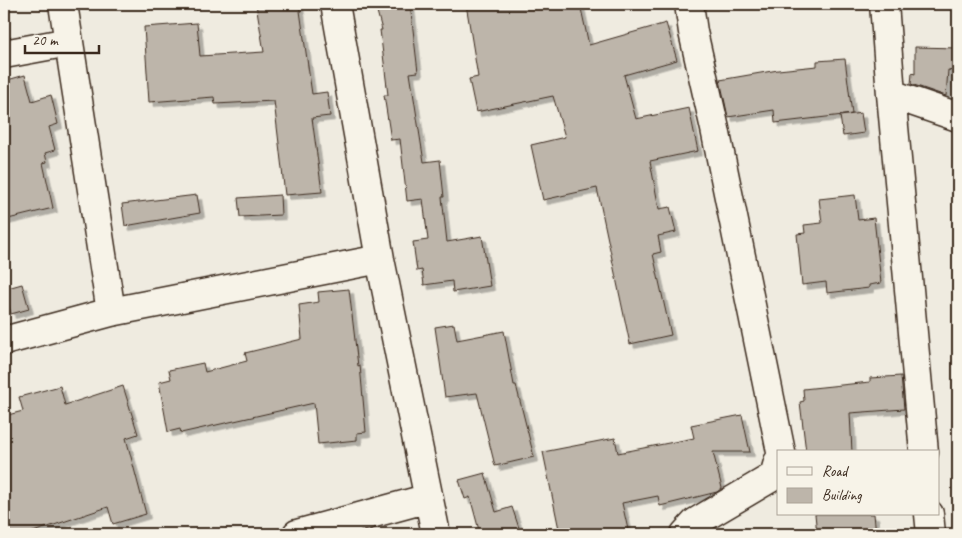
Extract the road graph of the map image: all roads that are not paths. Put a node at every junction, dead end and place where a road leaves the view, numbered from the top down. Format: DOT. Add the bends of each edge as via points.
graph roads {
  1 [pos="63,4"];
  2 [pos="335,4"];
  3 [pos="689,4"];
  4 [pos="884,4"];
  5 [pos="69,42"];
  6 [pos="4,54"];
  7 [pos="891,94"];
  8 [pos="958,117"];
  9 [pos="380,259"];
  10 [pos="111,312"];
  11 [pos="4,341"];
  12 [pos="781,450"];
  13 [pos="924,450"];
  14 [pos="777,466"];
  15 [pos="429,498"];
  16 [pos="930,516"];
  17 [pos="297,534"];
  18 [pos="436,534"];
  19 [pos="685,534"];
  20 [pos="931,534"];
  1 -- 5 [label="street"];
  2 -- 9 [label="street"];
  3 -- 12 [label="street"];
  4 -- 7 [label="street"];
  5 -- 6 [label="street"];
  5 -- 10 [label="street"];
  7 -- 8 [label="street"];
  7 -- 13 [label="street"];
  9 -- 10 [label="street"];
  9 -- 15 [label="street"];
  10 -- 11 [label="street"];
  14 -- 19 [label="street" via="774,476 696,522"];
  15 -- 17 [label="street"];
  15 -- 18 [label="street"];
  16 -- 20 [label="street"];
}
